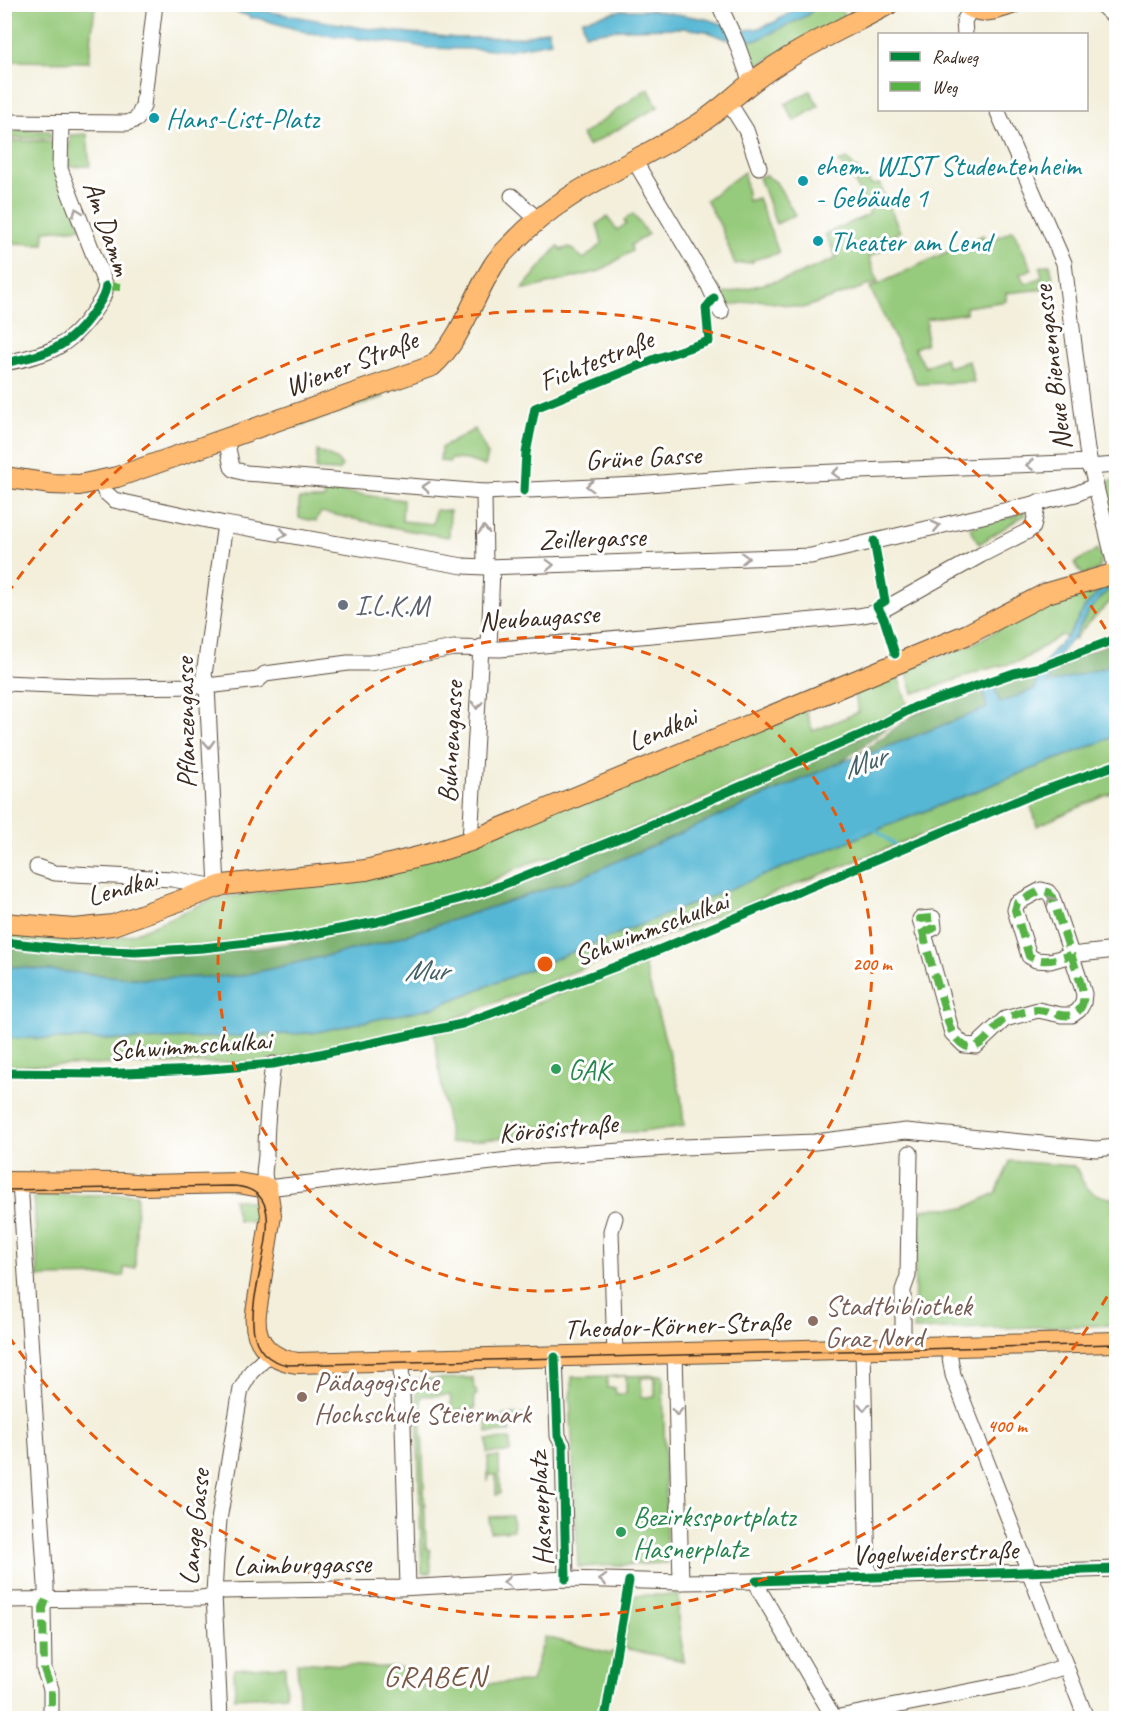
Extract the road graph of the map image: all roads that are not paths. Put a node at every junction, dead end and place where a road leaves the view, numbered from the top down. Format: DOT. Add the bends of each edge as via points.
graph roads {
  1 [pos="155,4"];
  2 [pos="889,4"];
  3 [pos="1012,4"];
  4 [pos="1100,4"];
  5 [pos="969,7"];
  6 [pos="722,11"];
  7 [pos="1116,18"];
  8 [pos="965,33"];
  9 [pos="751,83"];
  10 [pos="729,103"];
  11 [pos="997,111"];
  12 [pos="4,122"];
  13 [pos="61,123"];
  14 [pos="634,160"];
  15 [pos="759,167"];
  16 [pos="512,196"];
  17 [pos="537,219"];
  18 [pos="721,312"];
  19 [pos="4,363"];
  20 [pos="226,439"];
  21 [pos="1089,464"];
  22 [pos="1116,465"];
  23 [pos="4,477"];
  24 [pos="101,482"];
  25 [pos="1094,486"];
  26 [pos="484,492"];
  27 [pos="1038,502"];
  28 [pos="225,524"];
  29 [pos="488,567"];
  30 [pos="1115,573"];
  31 [pos="485,647"];
  32 [pos="4,683"];
  33 [pos="207,686"];
  34 [pos="470,840"];
  35 [pos="37,867"];
  36 [pos="217,887"];
  37 [pos="933,918"];
  38 [pos="4,923"];
  39 [pos="1116,950"];
  40 [pos="1071,955"];
  41 [pos="273,1064"];
  42 [pos="1116,1147"];
  43 [pos="910,1153"];
  44 [pos="12,1182"];
  45 [pos="267,1188"];
  46 [pos="615,1218"];
  47 [pos="1116,1342"];
  48 [pos="903,1347"];
  49 [pos="948,1347"];
  50 [pos="863,1349"];
  51 [pos="675,1353"];
  52 [pos="270,1354"];
  53 [pos="615,1356"];
  54 [pos="555,1357"];
  55 [pos="401,1361"];
  56 [pos="1116,1569"];
  57 [pos="1029,1571"];
  58 [pos="868,1577"];
  59 [pos="566,1579"];
  60 [pos="756,1581"];
  61 [pos="681,1582"];
  62 [pos="408,1587"];
  63 [pos="214,1595"];
  64 [pos="4,1600"];
  65 [pos="46,1600"];
  66 [pos="1066,1666"];
  67 [pos="834,1718"];
  68 [pos="51,1719"];
  69 [pos="220,1719"];
  70 [pos="1086,1719"];
  1 -- 13 [label="street" via="143,106 137,119 128,123"];
  2 -- 9 [label="main road, Wiener Straße"];
  3 -- 5 [label="main road" via="991,11"];
  4 -- 7 [label="street"];
  5 -- 8 [label="street"];
  6 -- 9 [label="street"];
  9 -- 10 [label="main road, Wiener Straße"];
  10 -- 14 [label="main road, Wiener Straße"];
  10 -- 15 [label="street" via="746,130"];
  11 -- 21 [label="street, Neue Bienengasse" via="1064,262"];
  12 -- 13 [label="street"];
  19 -- 13 [label="street, Am Damm, one-way" via="37,357 60,347 83,328 105,295 106,286 60,169"];
  14 -- 17 [label="main road, Wiener Straße"];
  14 -- 18 [label="street"];
  16 -- 17 [label="street"];
  17 -- 20 [label="main road, Wiener Straße" via="494,265 458,334 432,366"];
  20 -- 24 [label="main road, Wiener Straße"];
  26 -- 20 [label="street, Grüne Gasse, one-way" via="246,473 232,467"];
  21 -- 22 [label="street"];
  21 -- 25 [label="street, Neue Bienengasse"];
  21 -- 26 [label="street, Grüne Gasse, one-way" via="759,475"];
  23 -- 24 [label="main road, Wiener Straße" via="79,485"];
  24 -- 28 [label="street, Zeillergasse" via="114,500"];
  25 -- 27 [label="street, Zeillergasse"];
  25 -- 30 [label="street, Neue Bienengasse"];
  29 -- 26 [label="street, Buhnengasse, one-way"];
  29 -- 27 [label="street, Zeillergasse, one-way" via="811,556"];
  27 -- 31 [label="street, Neubaugasse" via="1033,527 1028,531 879,612"];
  28 -- 29 [label="street, Zeillergasse, one-way" via="463,566"];
  28 -- 33 [label="street, Pflanzengasse" via="204,675"];
  29 -- 31 [label="street, Buhnengasse"];
  30 -- 34 [label="main road, Lendkai" via="1047,593 968,634"];
  31 -- 33 [label="street, Neubaugasse" via="264,674 258,680"];
  31 -- 34 [label="street, Buhnengasse, one-way"];
  32 -- 33 [label="street, Neubaugasse"];
  33 -- 36 [label="street, Pflanzengasse, one-way"];
  34 -- 36 [label="main road, Lendkai" via="366,870"];
  35 -- 36 [label="street, Lendkai" via="55,873 172,879"];
  36 -- 38 [label="main road, Lendkai" via="113,925 74,929"];
  37 -- 40 [label="street" via="920,919 923,933 952,1033 963,1046 976,1046 1005,1019 1028,1011 1072,1015 1079,1010 1084,994"];
  39 -- 40 [label="street"];
  40 -- 40 [label="street, one-way" via="1048,892 1041,890 1017,903 1015,910 1029,956 1050,961"];
  41 -- 45 [label="street" via="262,1175"];
  42 -- 45 [label="street, Körösistraße" via="1096,1149 906,1131 815,1142 544,1156"];
  43 -- 48 [label="street" via="909,1276 903,1290"];
  44 -- 45 [label="main road, Körösistraße" via="238,1183"];
  44 -- 65 [label="street"];
  45 -- 52 [label="main road" via="271,1215 255,1321 263,1347"];
  46 -- 53 [label="street" via="611,1231"];
  47 -- 49 [label="main road, Theodor-Körner-Straße"];
  48 -- 49 [label="main road, Theodor-Körner-Straße"];
  48 -- 50 [label="main road, Theodor-Körner-Straße"];
  49 -- 57 [label="street" via="953,1375"];
  50 -- 51 [label="main road, Theodor-Körner-Straße"];
  50 -- 58 [label="street, one-way"];
  51 -- 53 [label="main road, Theodor-Körner-Straße"];
  51 -- 61 [label="street, one-way"];
  52 -- 55 [label="main road, Theodor-Körner-Straße" via="297,1363"];
  52 -- 63 [label="street, Lange Gasse" via="251,1372 241,1389 219,1520"];
  53 -- 54 [label="main road, Theodor-Körner-Straße"];
  54 -- 55 [label="main road, Theodor-Körner-Straße"];
  54 -- 59 [label="street, Hasnerplatz"];
  55 -- 62 [label="street"];
  56 -- 57 [label="street, Vogelweiderstraße"];
  57 -- 58 [label="street, Vogelweiderstraße"];
  57 -- 66 [label="street"];
  58 -- 60 [label="street, Vogelweiderstraße"];
  61 -- 59 [label="street, Hasnerplatz, one-way"];
  59 -- 62 [label="street, Laimburggasse, one-way"];
  60 -- 61 [label="street, Vogelweiderstraße"];
  60 -- 67 [label="street"];
  62 -- 63 [label="street, Laimburggasse" via="222,1591"];
  63 -- 65 [label="street, Laimburggasse"];
  63 -- 69 [label="street, Lange Gasse"];
  64 -- 65 [label="street, Laimburggasse"];
  65 -- 68 [label="street" via="44,1670 51,1689"];
  66 -- 67 [label="street" via="1017,1682"];
  66 -- 70 [label="street"];
}
